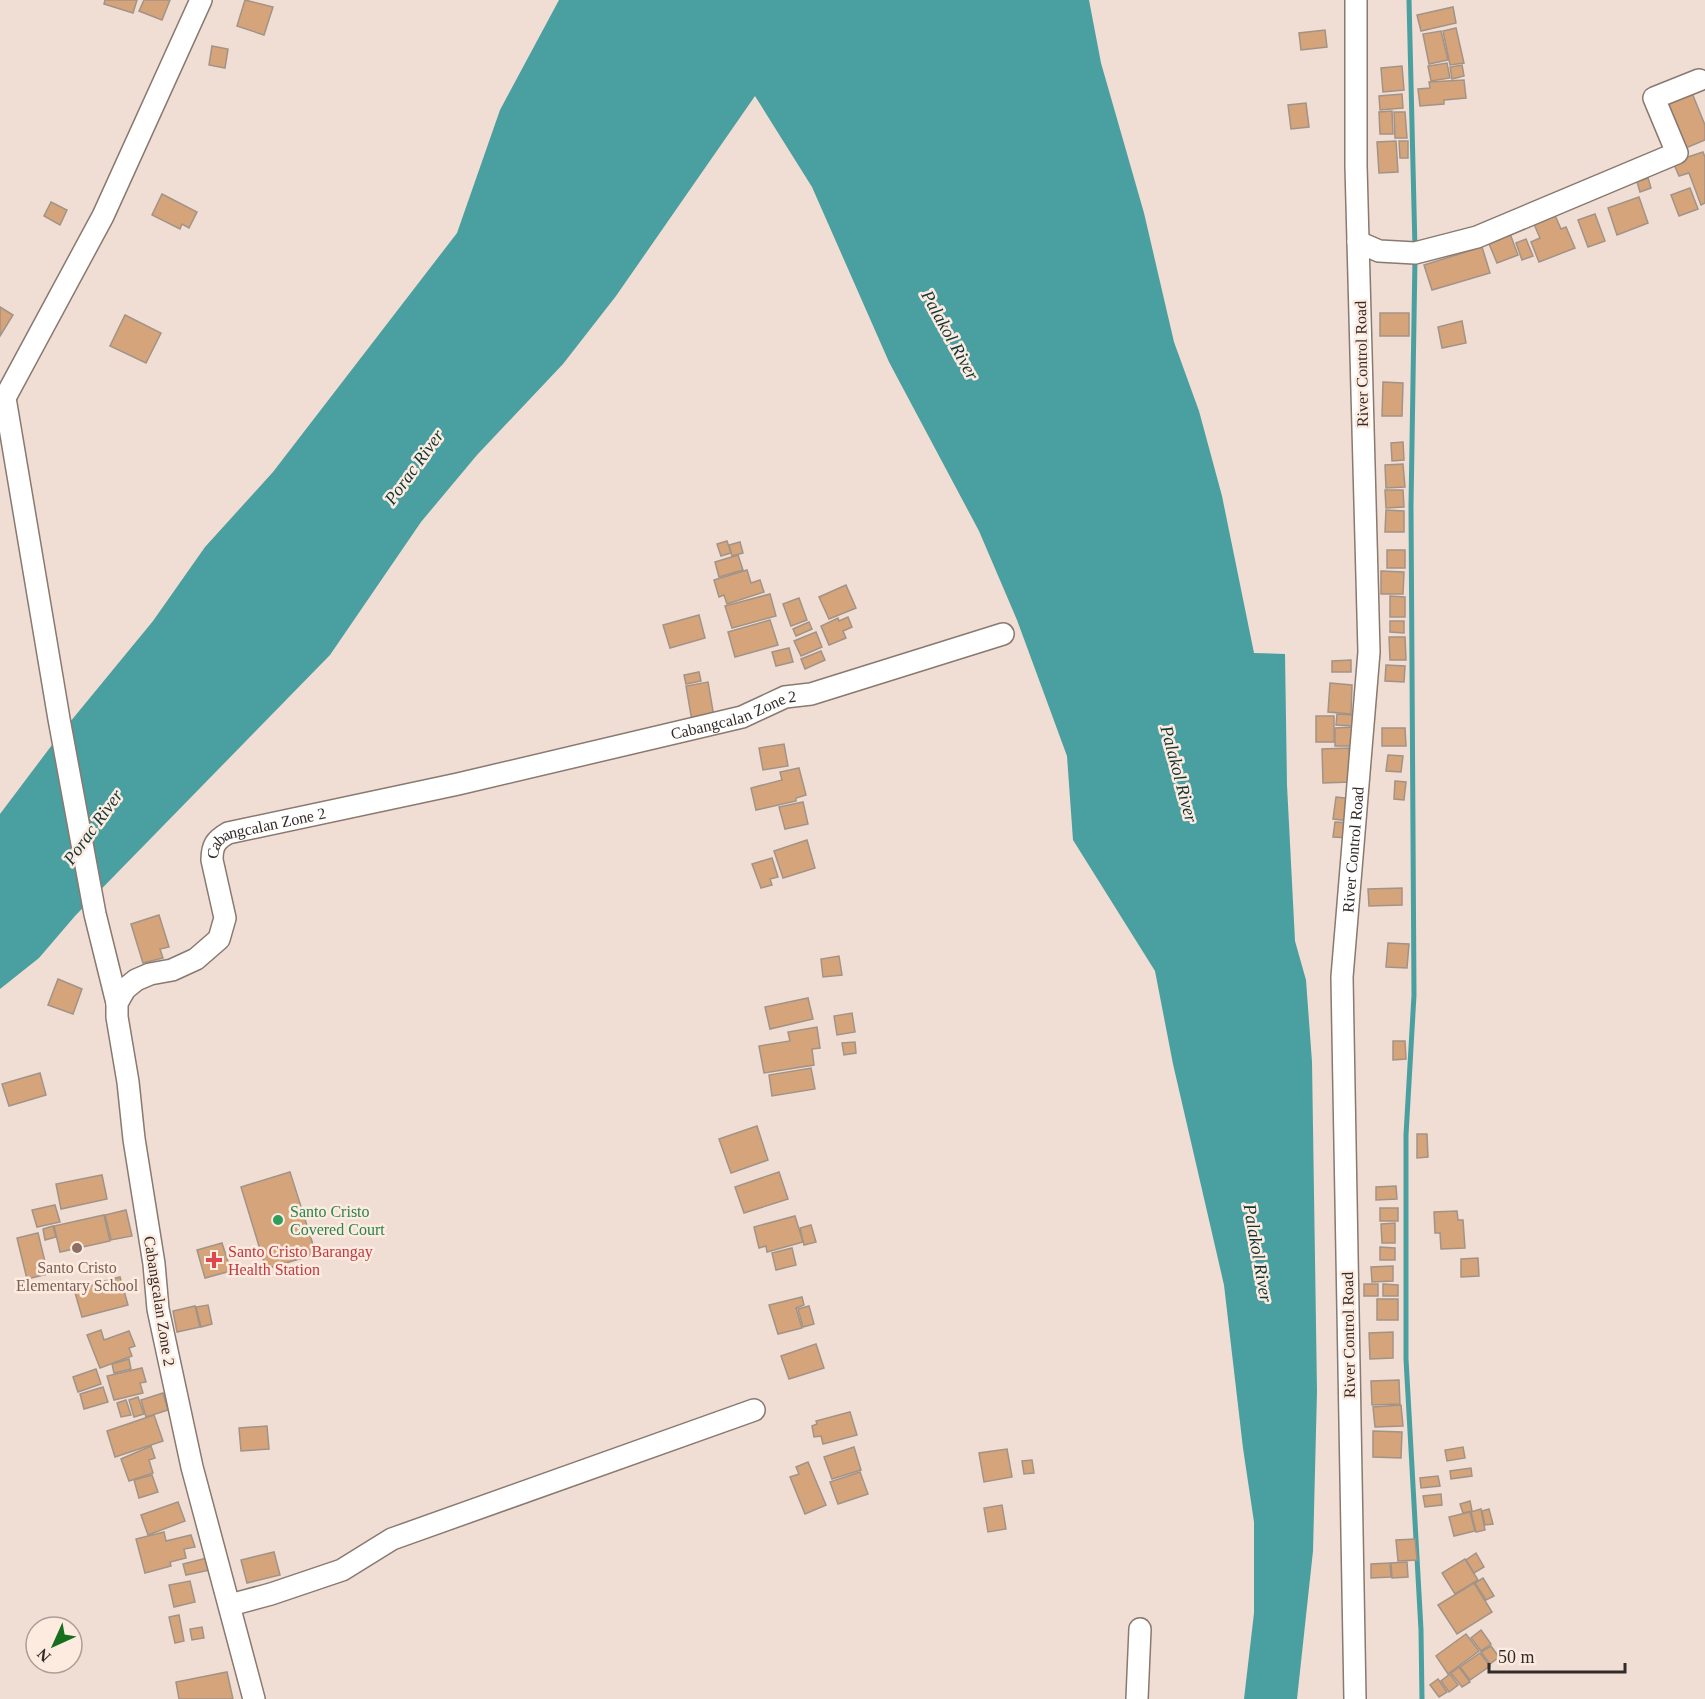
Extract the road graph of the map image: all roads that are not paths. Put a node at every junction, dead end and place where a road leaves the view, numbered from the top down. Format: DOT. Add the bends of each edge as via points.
graph roads {
  1 [pos="201,0"];
  2 [pos="1356,0"];
  3 [pos="1699,80"];
  4 [pos="1358,242"];
  5 [pos="2,403"];
  6 [pos="1003,634"];
  7 [pos="117,1003"];
  8 [pos="754,1410"];
  9 [pos="230,1605"];
  10 [pos="1140,1629"];
  11 [pos="254,1699"];
  12 [pos="1137,1699"];
  13 [pos="1355,1699"];
  1 -- 5 [label="street" via="103,216"];
  2 -- 4 [label="street, River Control Road"];
  3 -- 4 [label="street" via="1654,98 1677,153 1477,237 1415,253 1379,251"];
  4 -- 13 [label="street, River Control Road" via="1369,652 1342,977"];
  5 -- 7 [label="street" via="95,914"];
  6 -- 7 [label="street, Cabangcalan Zone 2" via="811,694 785,697 742,717 458,784 228,832 215,842 212,850 225,918 219,939 196,959 136,980"];
  7 -- 9 [label="street, Cabangcalan Zone 2" via="158,1309 192,1467"];
  8 -- 9 [label="street" via="392,1539 342,1570"];
  9 -- 11 [label="street, Cabangcalan Zone 2"];
  10 -- 12 [label="street"];
}
